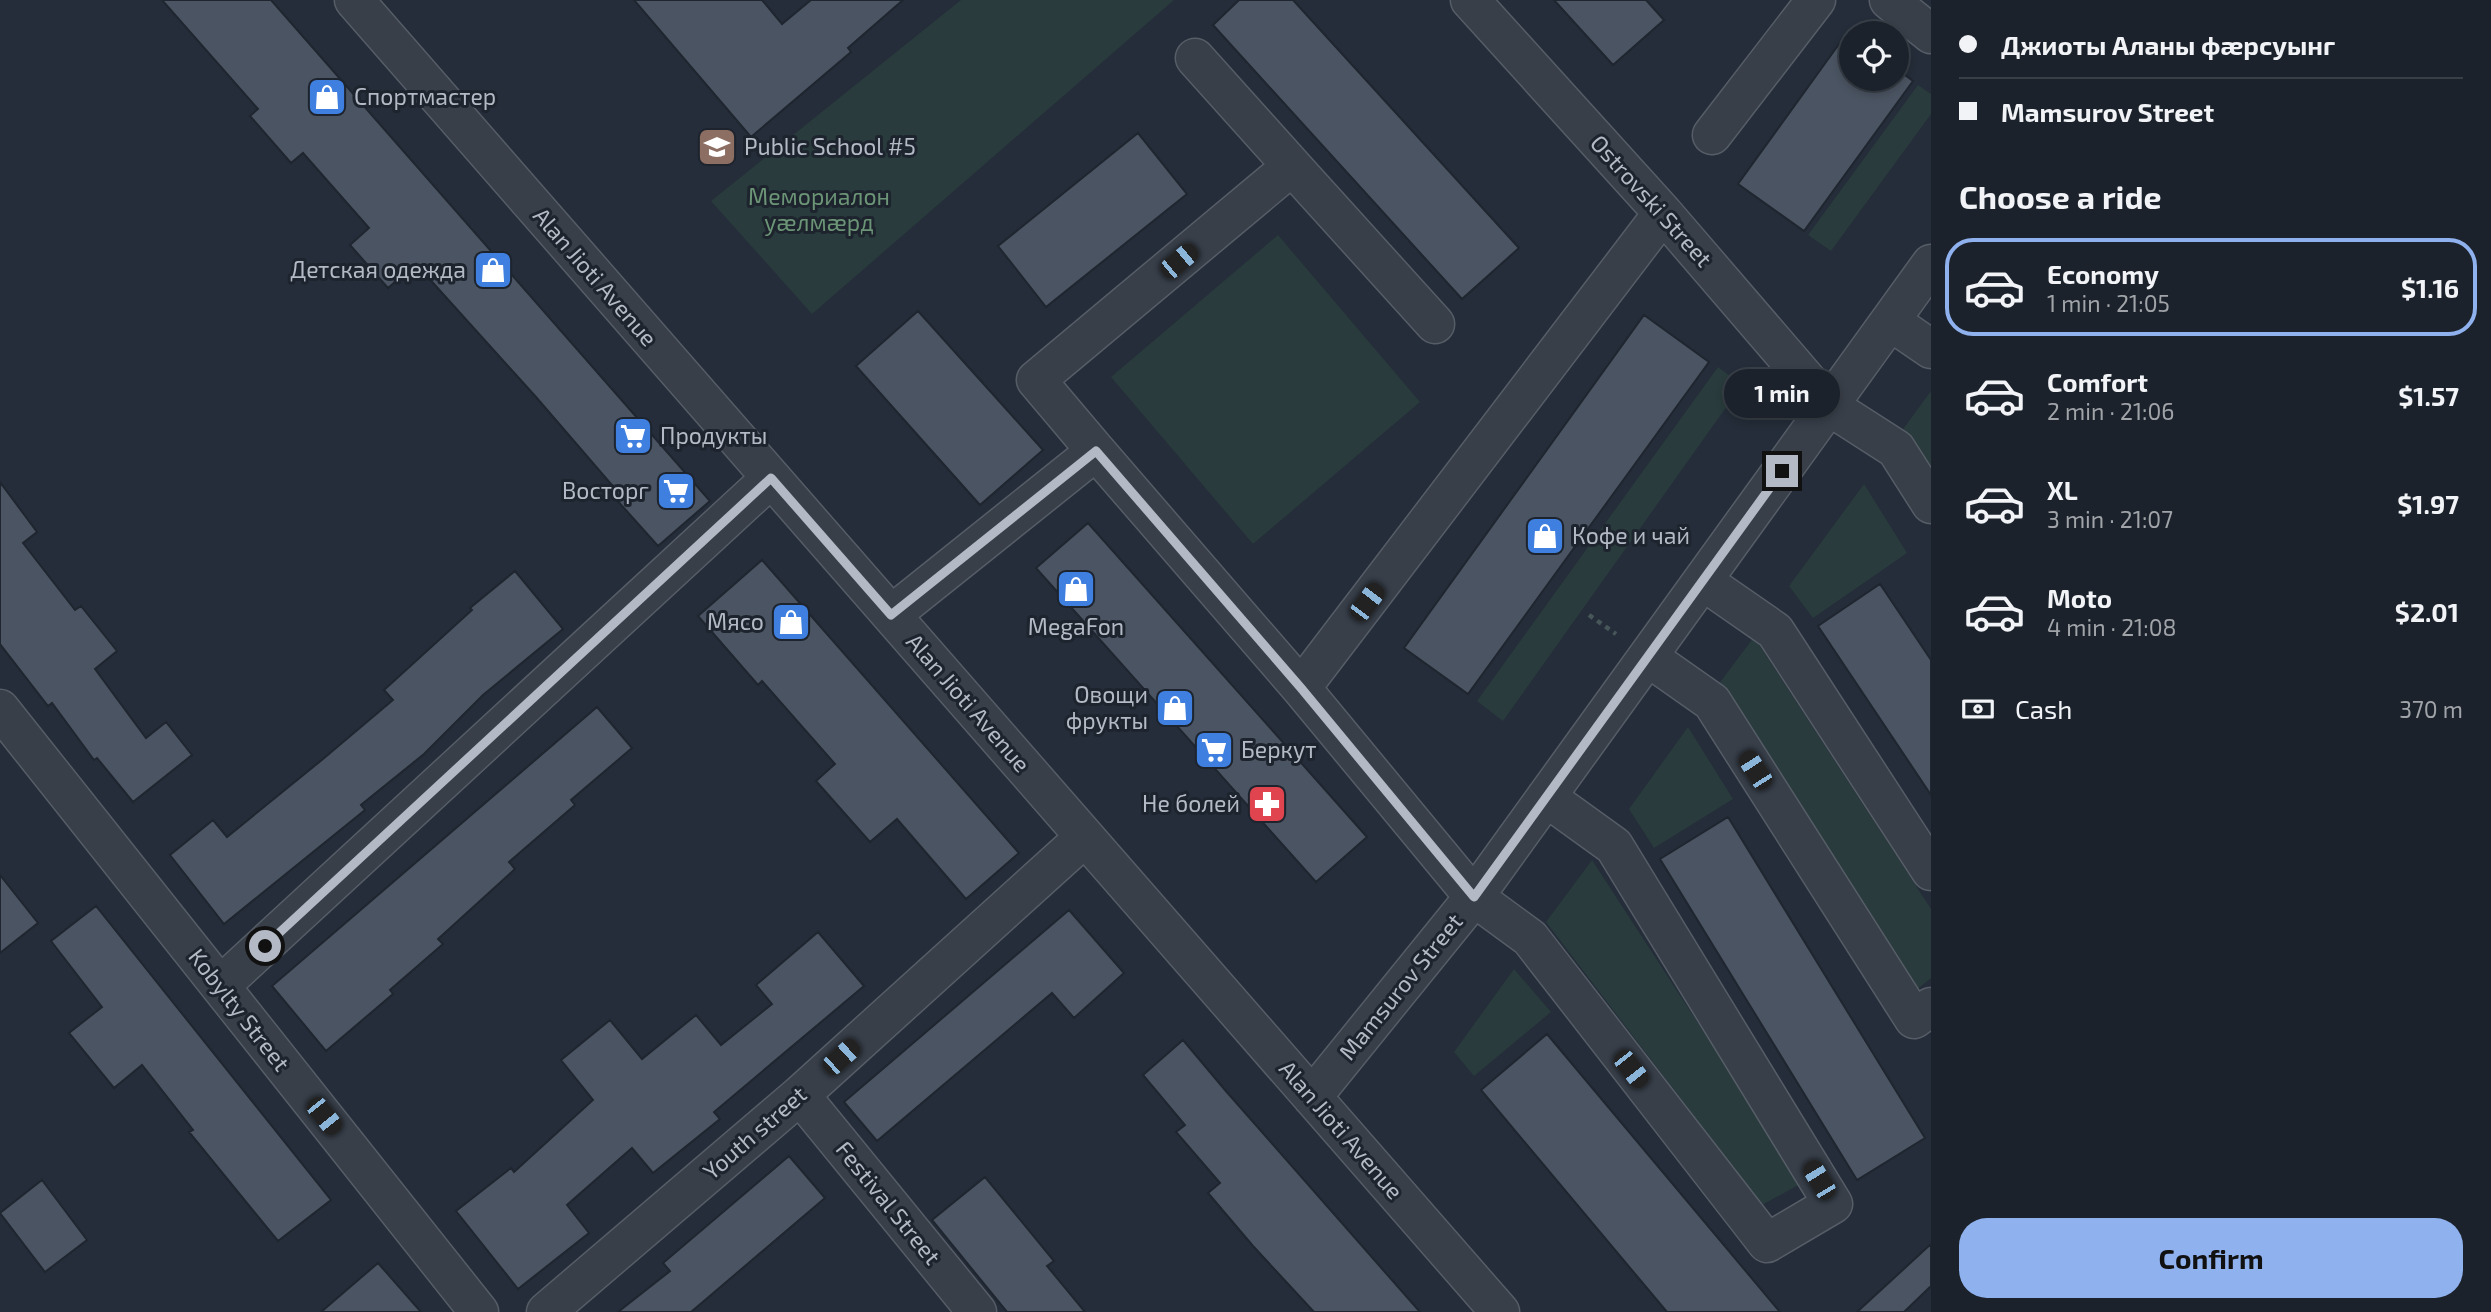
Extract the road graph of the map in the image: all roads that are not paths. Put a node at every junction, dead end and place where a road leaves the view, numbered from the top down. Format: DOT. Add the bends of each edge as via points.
graph roads {
  1 [pos="354,0"];
  2 [pos="1469,0"];
  3 [pos="1816,0"];
  4 [pos="1889,0"];
  5 [pos="1931,34"];
  6 [pos="1195,58"];
  7 [pos="1712,135"];
  8 [pos="1292,166"];
  9 [pos="1663,213"];
  10 [pos="1931,264"];
  11 [pos="1890,321"];
  12 [pos="1435,324"];
  13 [pos="1931,349"];
  14 [pos="1829,406"];
  15 [pos="1096,451"];
  16 [pos="771,478"];
  17 [pos="1931,505"];
  18 [pos="1703,581"];
  19 [pos="891,615"];
  20 [pos="1648,657"];
  21 [pos="1301,688"];
  22 [pos="0,709"];
  23 [pos="1546,797"];
  24 [pos="1085,837"];
  25 [pos="1931,871"];
  26 [pos="1474,897"];
  27 [pos="220,986"];
  28 [pos="1931,1007"];
  29 [pos="800,1095"];
  30 [pos="1312,1097"];
  31 [pos="479,1312"];
  32 [pos="546,1312"];
  33 [pos="977,1312"];
  34 [pos="1500,1312"];
  1 -- 16 [label="street, Alan Jioti Avenue"];
  2 -- 9 [label="street, Ostrovski Street"];
  3 -- 7 [label="street"];
  4 -- 5 [label="street"];
  6 -- 8 [label="street"];
  8 -- 12 [label="street"];
  8 -- 15 [label="street" via="1037,380"];
  9 -- 14 [label="street, Ostrovski Street"];
  9 -- 21 [label="street"];
  10 -- 11 [label="street, Mamsurov Street"];
  11 -- 13 [label="street"];
  11 -- 14 [label="street, Mamsurov Street"];
  14 -- 17 [label="street, Ostrovski Street" via="1896,449"];
  14 -- 18 [label="street, Mamsurov Street"];
  15 -- 19 [label="street"];
  15 -- 21 [label="street"];
  16 -- 19 [label="street, Alan Jioti Avenue"];
  16 -- 27 [label="street"];
  18 -- 20 [label="street, Mamsurov Street"];
  18 -- 25 [label="street" via="1774,631"];
  19 -- 24 [label="street, Alan Jioti Avenue"];
  20 -- 23 [label="street, Mamsurov Street"];
  20 -- 28 [label="street" via="1712,702 1914,1019"];
  21 -- 26 [label="street"];
  22 -- 27 [label="street, Kobylty Street"];
  23 -- 26 [label="street, Mamsurov Street"];
  23 -- 26 [label="street" via="1614,846 1833,1204 1766,1243 1530,939"];
  24 -- 29 [label="street, Youth street"];
  24 -- 30 [label="street, Alan Jioti Avenue"];
  26 -- 30 [label="street, Mamsurov Street"];
  27 -- 31 [label="street, Kobylty Street"];
  29 -- 32 [label="street, Youth street"];
  29 -- 33 [label="street, Festival Street"];
  30 -- 34 [label="street, Alan Jioti Avenue"];
}
